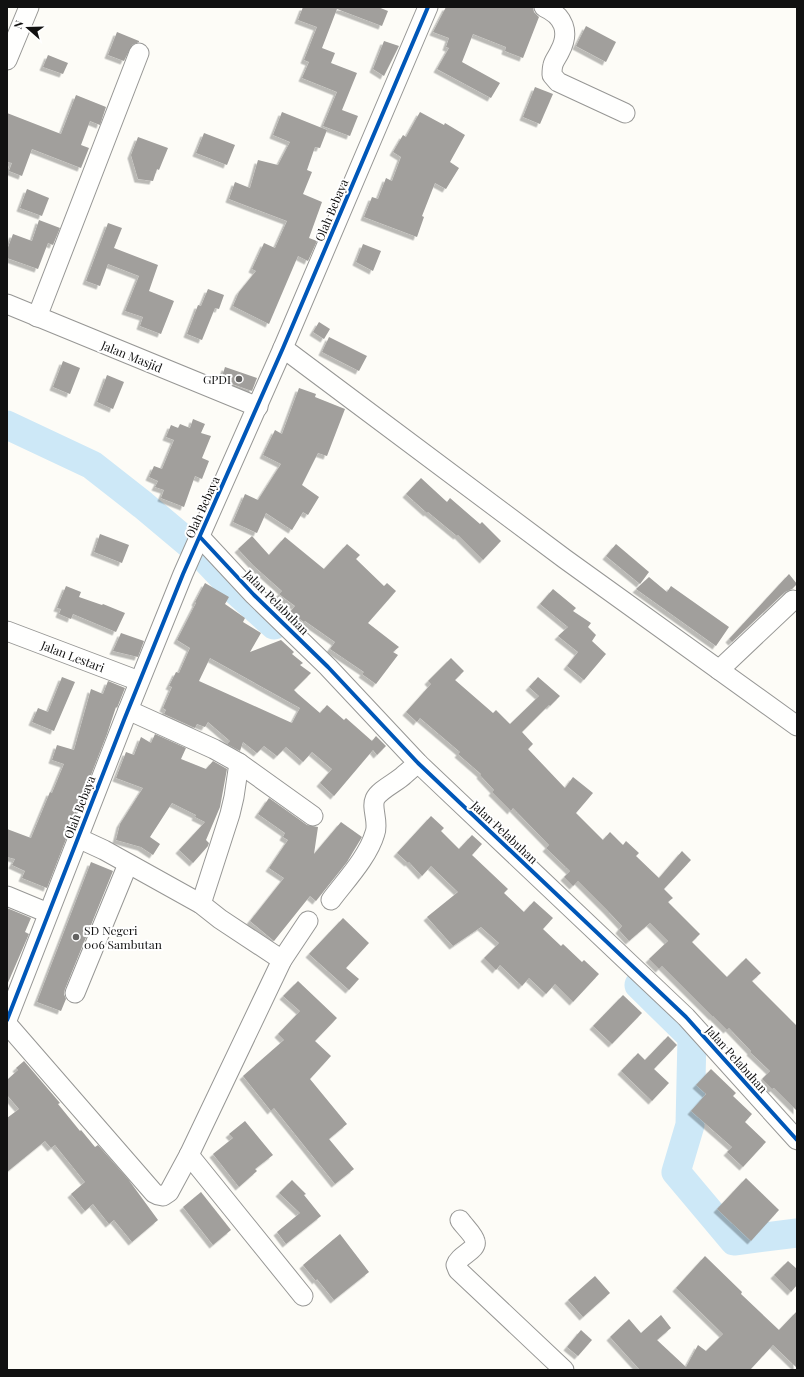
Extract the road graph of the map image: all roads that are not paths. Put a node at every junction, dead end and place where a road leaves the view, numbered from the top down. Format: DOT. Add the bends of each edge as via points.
graph roads {
  1 [pos="29,7"];
  2 [pos="428,7"];
  3 [pos="544,7"];
  4 [pos="139,53"];
  5 [pos="7,60"];
  6 [pos="626,113"];
  7 [pos="7,304"];
  8 [pos="37,316"];
  9 [pos="284,348"];
  10 [pos="258,407"];
  11 [pos="198,541"];
  12 [pos="793,600"];
  13 [pos="7,631"];
  14 [pos="719,670"];
  15 [pos="139,681"];
  16 [pos="128,710"];
  17 [pos="797,726"];
  18 [pos="239,762"];
  19 [pos="412,768"];
  20 [pos="313,816"];
  21 [pos="78,838"];
  22 [pos="128,864"];
  23 [pos="7,896"];
  24 [pos="331,900"];
  25 [pos="200,904"];
  26 [pos="48,913"];
  27 [pos="308,920"];
  28 [pos="282,960"];
  29 [pos="75,993"];
  30 [pos="7,1020"];
  31 [pos="7,1024"];
  32 [pos="797,1140"];
  33 [pos="189,1155"];
  34 [pos="460,1220"];
  35 [pos="303,1296"];
  36 [pos="564,1370"];
  1 -- 5 [label="street"];
  2 -- 9 [label="street, Olah Bebaya"];
  3 -- 6 [label="street" via="563,21 566,34 553,64 552,75 558,82"];
  4 -- 8 [label="street"];
  7 -- 8 [label="street, Jalan Masjid"];
  8 -- 10 [label="street, Jalan Masjid"];
  9 -- 10 [label="street, Olah Bebaya"];
  9 -- 14 [label="street" via="565,559"];
  10 -- 11 [label="street, Olah Bebaya"];
  11 -- 15 [label="street, Olah Bebaya"];
  11 -- 19 [label="street, Jalan Pelabuhan" via="328,667"];
  12 -- 14 [label="street"];
  13 -- 15 [label="street, Jalan Lestari"];
  14 -- 17 [label="street"];
  15 -- 16 [label="street, Olah Bebaya"];
  16 -- 18 [label="street"];
  16 -- 21 [label="street, Olah Bebaya"];
  18 -- 20 [label="street"];
  18 -- 25 [label="street" via="230,814"];
  19 -- 24 [label="street" via="376,798 375,832 366,852"];
  19 -- 32 [label="street, Jalan Pelabuhan" via="686,1017"];
  21 -- 22 [label="street"];
  21 -- 26 [label="street, Olah Bebaya"];
  22 -- 25 [label="street"];
  22 -- 29 [label="street"];
  23 -- 26 [label="street"];
  25 -- 28 [label="street"];
  26 -- 30 [label="street, Olah Bebaya"];
  27 -- 28 [label="street"];
  28 -- 33 [label="street"];
  31 -- 33 [label="street" via="158,1195 163,1196 169,1192"];
  33 -- 35 [label="street"];
  34 -- 36 [label="street" via="475,1241 475,1245 458,1260 458,1270"];
}
